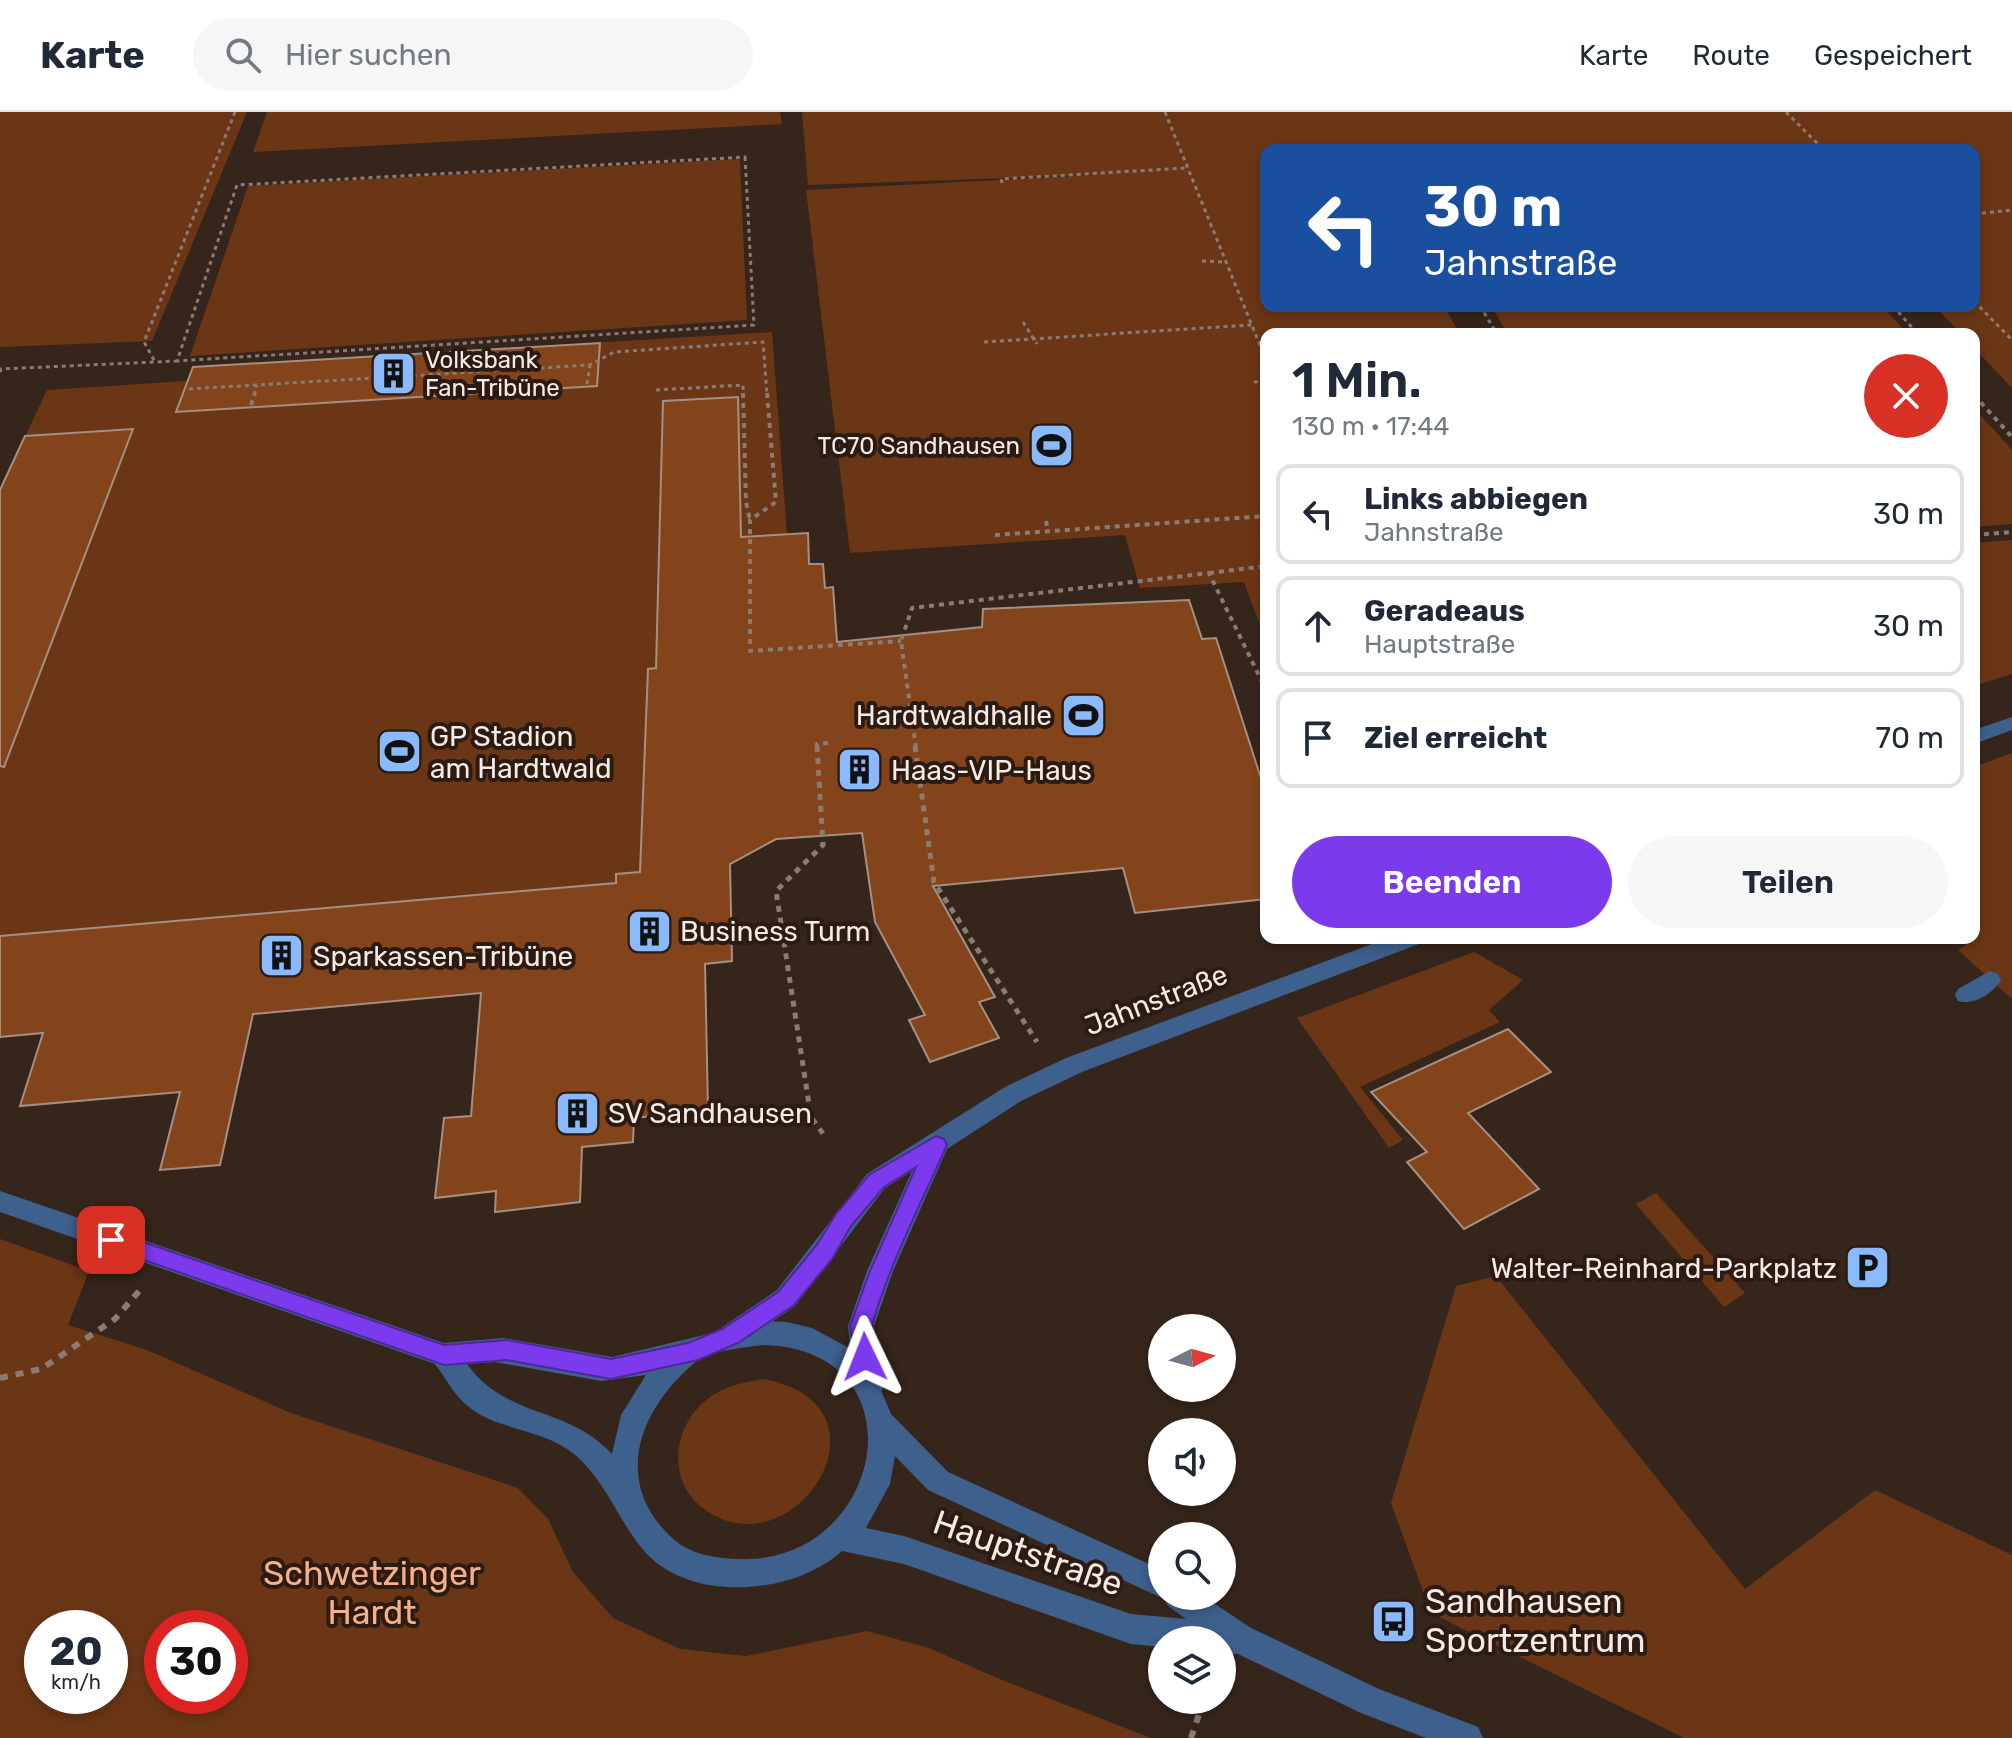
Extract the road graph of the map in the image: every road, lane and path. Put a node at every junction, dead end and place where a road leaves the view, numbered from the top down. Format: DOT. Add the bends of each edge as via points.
graph roads {
  1 [pos="235,112"];
  2 [pos="1165,112"];
  3 [pos="1786,112"];
  4 [pos="1818,144"];
  5 [pos="1185,168"];
  6 [pos="1002,183"];
  7 [pos="2012,210"];
  8 [pos="1980,213"];
  9 [pos="1202,261"];
  10 [pos="1224,262"];
  11 [pos="1980,307"];
  12 [pos="1898,312"];
  13 [pos="1023,322"];
  14 [pos="1251,325"];
  15 [pos="1913,328"];
  16 [pos="2012,340"];
  17 [pos="1036,341"];
  18 [pos="984,342"];
  19 [pos="1027,345"];
  20 [pos="1260,346"];
  21 [pos="154,360"];
  22 [pos="177,361"];
  23 [pos="590,365"];
  24 [pos="1,370"];
  25 [pos="433,374"];
  26 [pos="1254,382"];
  27 [pos="1260,382"];
  28 [pos="587,384"];
  29 [pos="257,385"];
  30 [pos="189,389"];
  31 [pos="656,390"];
  32 [pos="430,394"];
  33 [pos="1980,402"];
  34 [pos="251,405"];
  35 [pos="2012,437"];
  36 [pos="1260,516"];
  37 [pos="750,520"];
  38 [pos="1046,521"];
  39 [pos="1048,531"];
  40 [pos="2012,532"];
  41 [pos="995,535"];
  42 [pos="1980,535"];
  43 [pos="1260,567"];
  44 [pos="1209,573"];
  45 [pos="901,641"];
  46 [pos="1260,678"];
  47 [pos="2012,723"];
  48 [pos="1980,735"];
  49 [pos="828,743"];
  50 [pos="1395,944"];
  51 [pos="1990,980"];
  52 [pos="1966,995"];
  53 [pos="1074,1065"];
  54 [pos="824,1135"];
  55 [pos="936,1145"];
  56 [pos="0,1201"];
  57 [pos="167,1259"];
  58 [pos="730,1336"];
  59 [pos="690,1353"];
  60 [pos="444,1355"];
  61 [pos="0,1378"];
  62 [pos="869,1388"];
  63 [pos="883,1424"];
  64 [pos="625,1492"];
  65 [pos="840,1537"];
  66 [pos="1148,1578"];
  67 [pos="1198,1610"];
  68 [pos="1240,1639"];
  69 [pos="1199,1714"];
  70 [pos="1191,1738"];
  71 [pos="1467,1738"];
  1 -- 21 [label="path" via="144,342"];
  2 -- 5 [label="path"];
  3 -- 4 [label="path"];
  5 -- 6 [label="path" via="1001,179"];
  5 -- 10 [label="path"];
  7 -- 8 [label="path"];
  9 -- 10 [label="path"];
  10 -- 14 [label="path"];
  11 -- 16 [label="path"];
  12 -- 15 [label="path"];
  13 -- 17 [label="path"];
  14 -- 17 [label="path"];
  14 -- 20 [label="path"];
  17 -- 18 [label="path"];
  17 -- 19 [label="path"];
  21 -- 22 [label="path"];
  21 -- 24 [label="path"];
  22 -- 22 [label="path" via="754,325 745,157 237,185"];
  23 -- 25 [label="path"];
  23 -- 28 [label="path"];
  23 -- 37 [label="path" via="614,352 763,342 776,502"];
  25 -- 29 [label="path"];
  25 -- 32 [label="path"];
  26 -- 27 [label="path"];
  29 -- 30 [label="path"];
  29 -- 34 [label="path"];
  31 -- 37 [label="path" via="743,385"];
  33 -- 35 [label="path"];
  36 -- 39 [label="path"];
  37 -- 45 [label="path" via="750,651"];
  38 -- 39 [label="path"];
  39 -- 41 [label="path"];
  40 -- 42 [label="path"];
  43 -- 44 [label="path"];
  44 -- 45 [label="path" via="912,608"];
  44 -- 46 [label="path"];
  45 -- 53 [label="path" via="934,882 1033,1039"];
  47 -- 48 [label="street"];
  49 -- 54 [label="path" via="817,744 823,845 776,891 811,1117"];
  50 -- 53 [label="street, Jahnstraße"];
  51 -- 52 [label="street"];
  53 -- 55 [label="street, Jahnstraße" via="1013,1094"];
  55 -- 58 [label="street, Jahnstraße" via="876,1181 786,1298"];
  55 -- 62 [label="street" via="861,1326"];
  56 -- 57 [label="street, Hauptstraße"];
  57 -- 60 [label="street, Hauptstraße"];
  57 -- 61 [label="path" via="115,1319 41,1369"];
  58 -- 59 [label="street, Hauptstraße"];
  58 -- 62 [label="street, Hauptstraße" via="771,1333 811,1340 845,1359"];
  59 -- 60 [label="street, Hauptstraße" via="611,1369 507,1350"];
  59 -- 64 [label="street, Hauptstraße" via="658,1379 634,1413 623,1452"];
  60 -- 64 [label="street, Hauptstraße" via="479,1399 579,1441"];
  62 -- 63 [label="street, Hauptstraße"];
  63 -- 65 [label="street, Hauptstraße" via="883,1464 868,1503"];
  63 -- 66 [label="street, Hauptstraße" via="938,1481"];
  64 -- 65 [label="street, Hauptstraße" via="642,1528 672,1556 712,1572 757,1574 801,1563"];
  65 -- 68 [label="street, Hauptstraße" via="904,1550 1131,1629"];
  67 -- 68 [label="street, Hauptstraße"];
  68 -- 71 [label="street, Hauptstraße" via="1372,1702"];
  69 -- 70 [label="path"];
}
